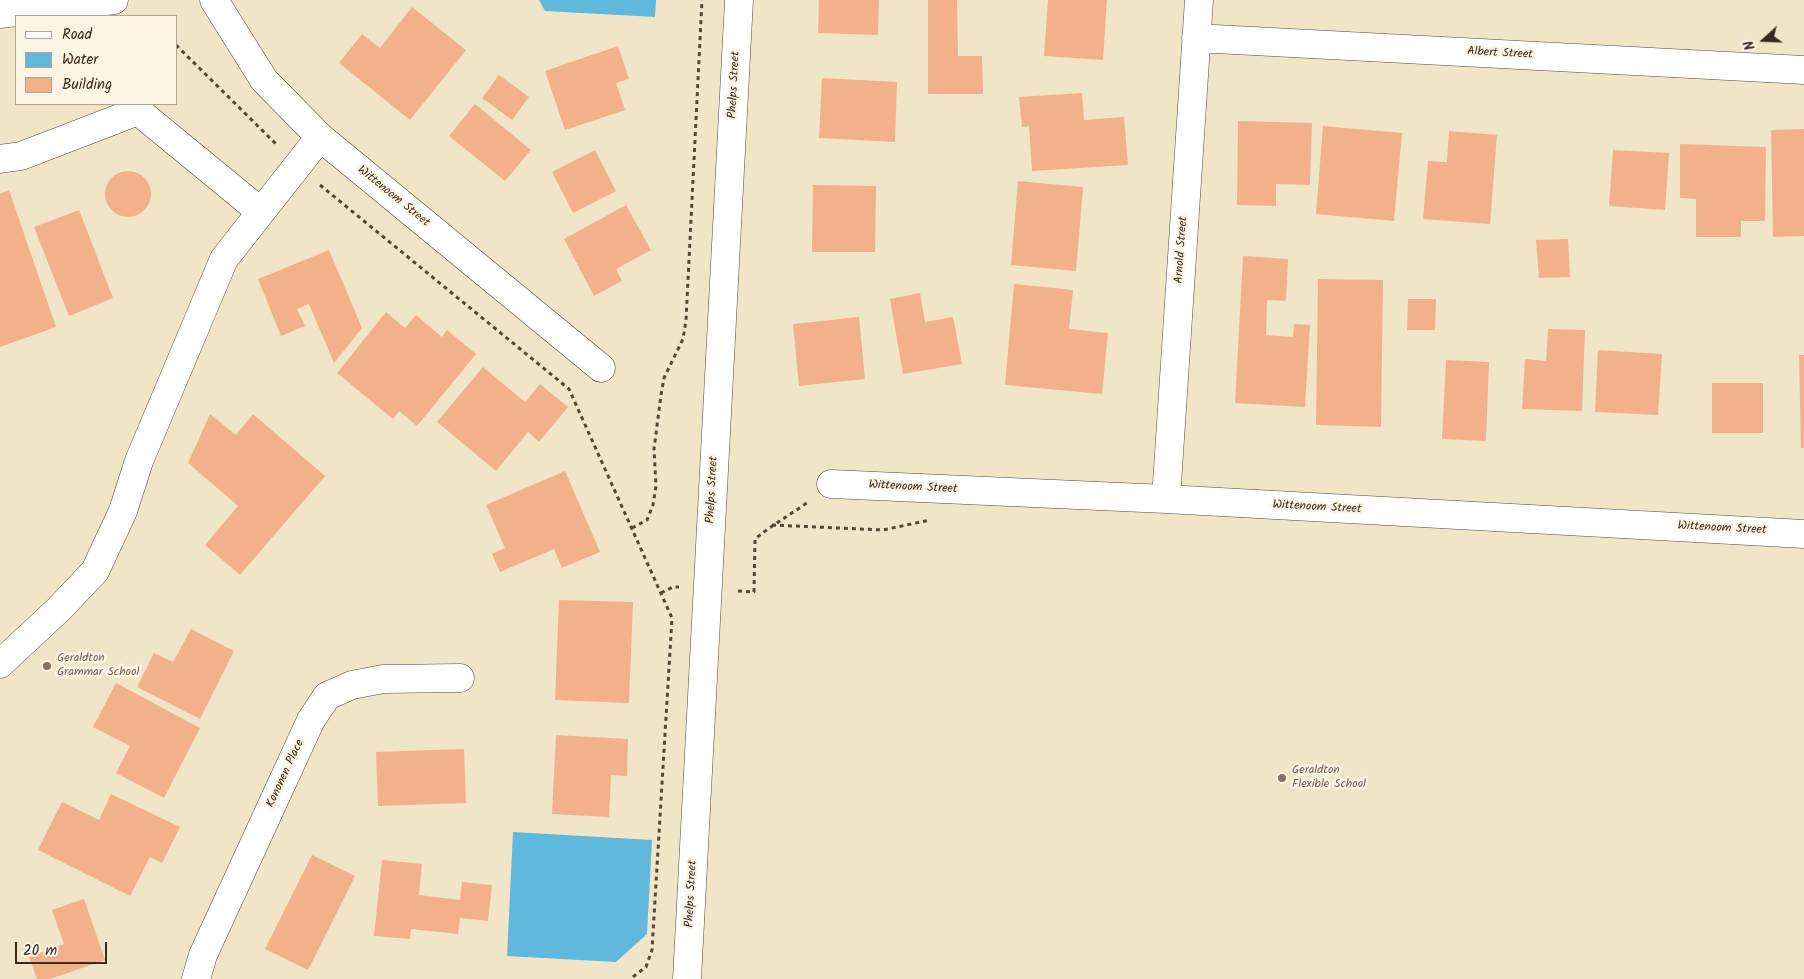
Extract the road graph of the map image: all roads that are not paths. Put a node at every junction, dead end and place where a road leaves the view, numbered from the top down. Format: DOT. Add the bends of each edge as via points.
graph roads {
  1 [pos="114,0"];
  2 [pos="214,0"];
  3 [pos="739,0"];
  4 [pos="1199,0"];
  5 [pos="0,14"];
  6 [pos="1196,38"];
  7 [pos="1804,70"];
  8 [pos="320,137"];
  9 [pos="0,159"];
  10 [pos="262,212"];
  11 [pos="601,368"];
  12 [pos="831,484"];
  13 [pos="1166,500"];
  14 [pos="1804,534"];
  15 [pos="0,664"];
  16 [pos="460,678"];
  17 [pos="196,979"];
  18 [pos="687,979"];
  1 -- 5 [label="street"];
  2 -- 8 [label="street, Wittenoom Street" via="264,80"];
  3 -- 18 [label="street, Phelps Street"];
  4 -- 6 [label="street, Arnold Street"];
  6 -- 7 [label="street, Albert Street"];
  6 -- 13 [label="street, Arnold Street"];
  8 -- 10 [label="street"];
  8 -- 11 [label="street, Wittenoom Street"];
  9 -- 10 [label="street" via="21,156 138,111"];
  10 -- 15 [label="street" via="224,259 96,571"];
  12 -- 13 [label="street, Wittenoom Street"];
  13 -- 14 [label="street, Wittenoom Street"];
  16 -- 17 [label="street, Kononen Place" via="383,679 352,685 327,696 311,720 203,955"];
}
